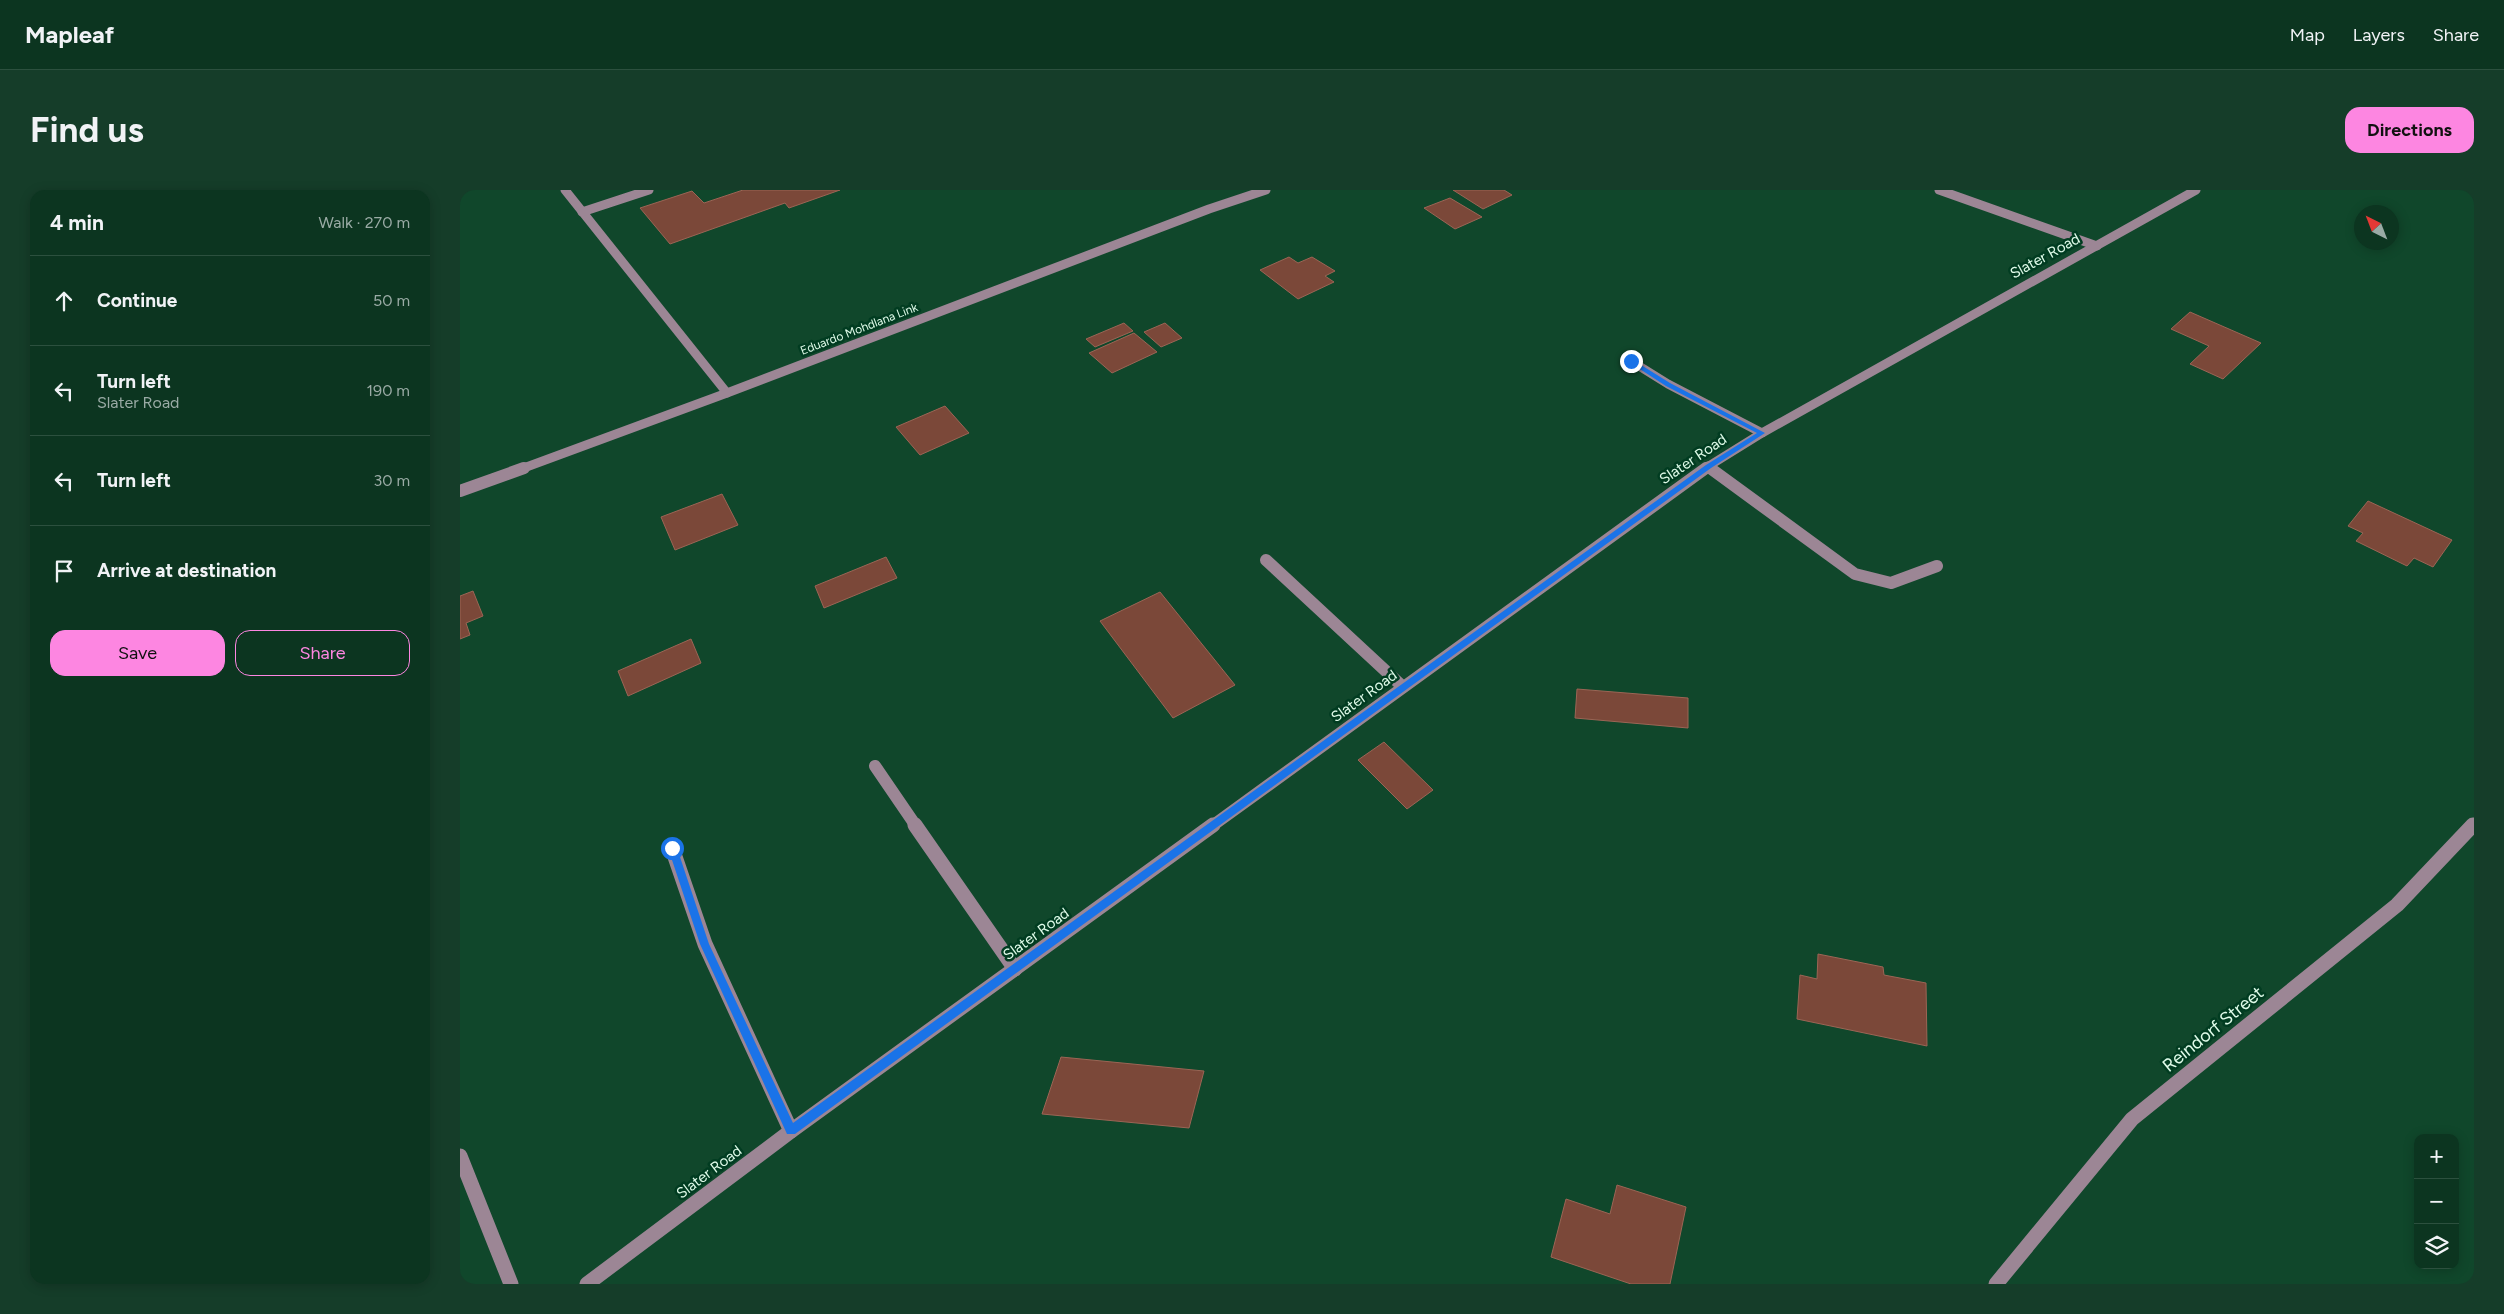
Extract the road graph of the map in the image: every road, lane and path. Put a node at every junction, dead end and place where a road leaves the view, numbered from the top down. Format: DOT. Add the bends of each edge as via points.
graph roads {
  1 [pos="565,190"];
  2 [pos="649,190"];
  3 [pos="1266,190"];
  4 [pos="1939,190"];
  5 [pos="2196,190"];
  6 [pos="582,212"];
  7 [pos="2097,246"];
  8 [pos="1631,361"];
  9 [pos="727,393"];
  10 [pos="1762,433"];
  11 [pos="1708,466"];
  12 [pos="460,491"];
  13 [pos="1266,560"];
  14 [pos="1937,566"];
  15 [pos="1403,687"];
  16 [pos="875,766"];
  17 [pos="2474,824"];
  18 [pos="672,848"];
  19 [pos="1015,969"];
  20 [pos="791,1131"];
  21 [pos="460,1156"];
  22 [pos="511,1284"];
  23 [pos="587,1284"];
  24 [pos="1996,1284"];
  1 -- 6 [label="street"];
  2 -- 6 [label="street"];
  3 -- 9 [label="street, Eduardo Mohdlana Link"];
  4 -- 7 [label="street"];
  5 -- 7 [label="street, Slater Road"];
  6 -- 9 [label="street"];
  7 -- 10 [label="street, Slater Road"];
  8 -- 10 [label="street"];
  9 -- 12 [label="street, Eduardo Mohdlana Link"];
  10 -- 11 [label="street, Slater Road"];
  11 -- 14 [label="street" via="1855,574 1891,583"];
  11 -- 15 [label="street, Slater Road"];
  13 -- 15 [label="street"];
  15 -- 19 [label="street, Slater Road"];
  16 -- 19 [label="street"];
  17 -- 24 [label="street, Reindorf Street" via="2396,904 2132,1119"];
  18 -- 20 [label="street" via="705,944"];
  19 -- 20 [label="street, Slater Road"];
  20 -- 23 [label="street, Slater Road"];
  21 -- 22 [label="street"];
}
